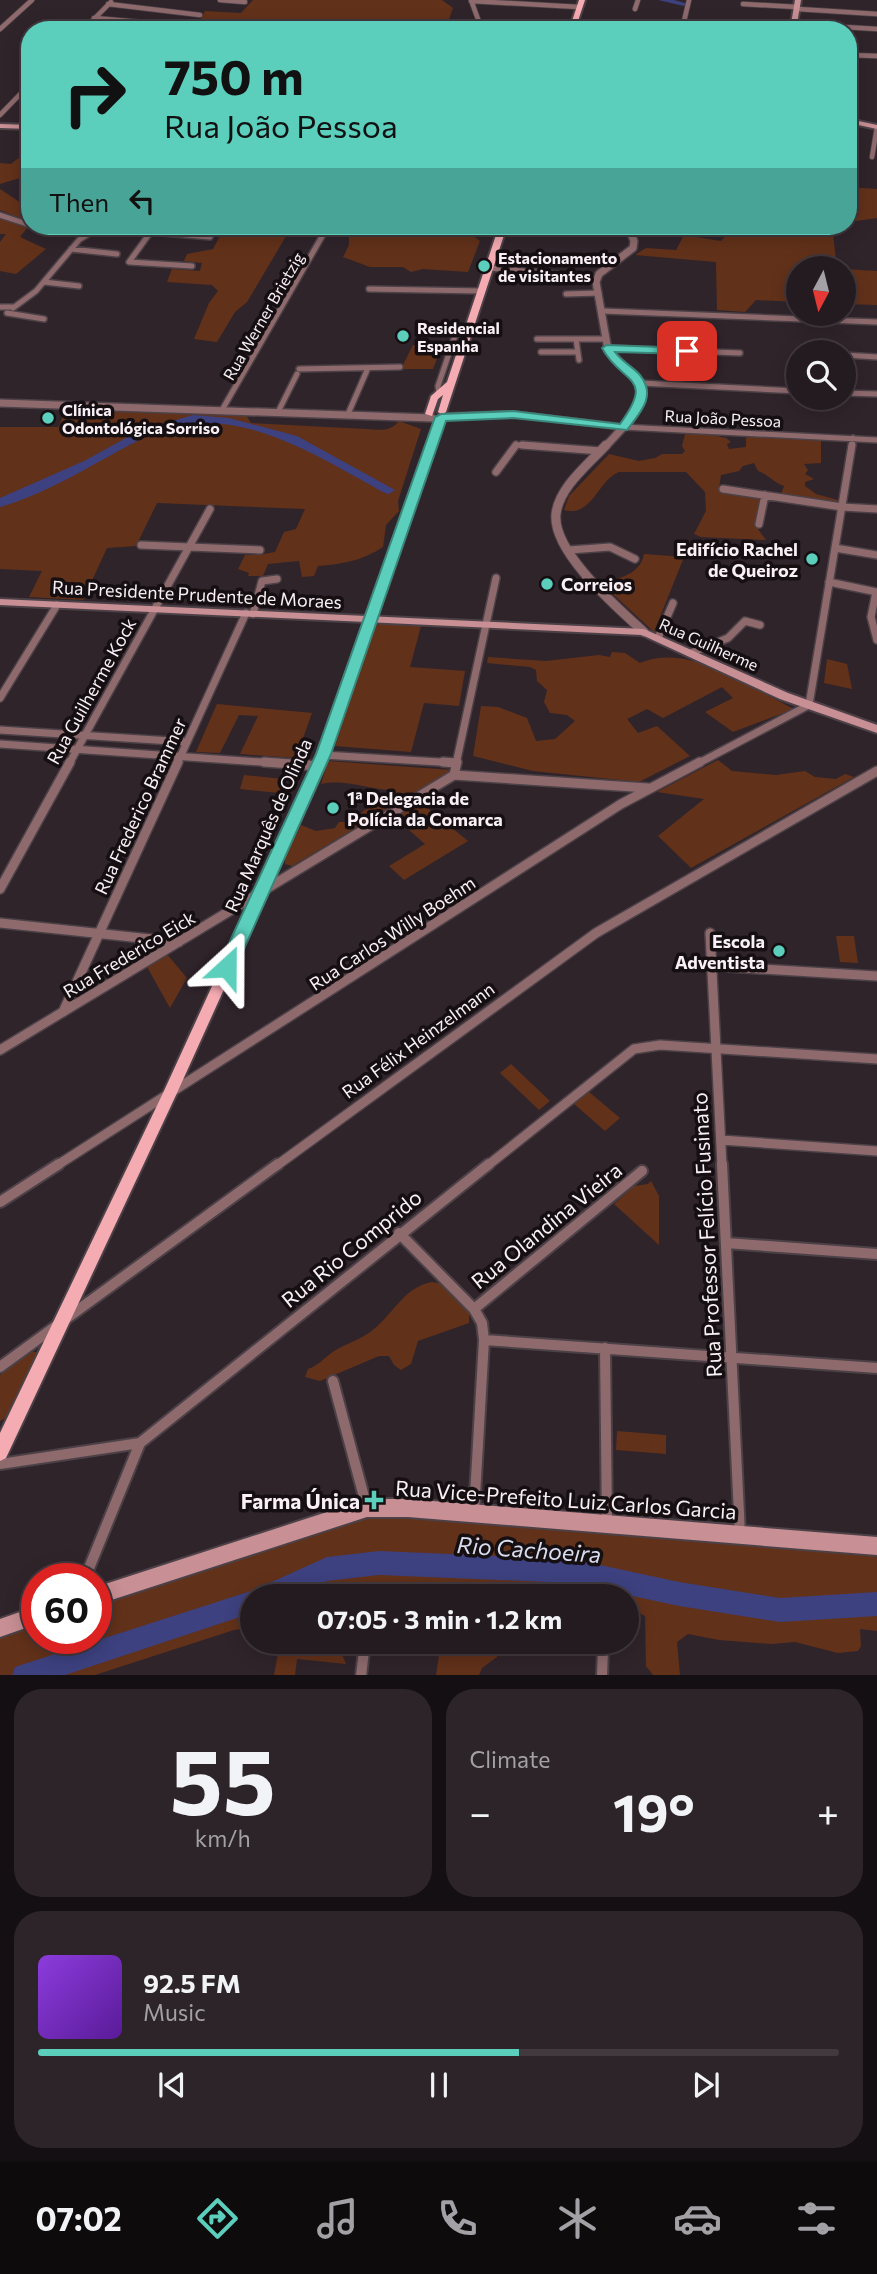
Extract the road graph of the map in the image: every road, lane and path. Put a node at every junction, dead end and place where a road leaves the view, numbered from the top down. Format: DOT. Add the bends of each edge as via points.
graph roads {
  1 [pos="32,0"];
  2 [pos="220,0"];
  3 [pos="233,0"];
  4 [pos="638,0"];
  5 [pos="689,0"];
  6 [pos="471,1"];
  7 [pos="245,2"];
  8 [pos="526,2"];
  9 [pos="109,3"];
  10 [pos="580,4"];
  11 [pos="743,4"];
  12 [pos="797,5"];
  13 [pos="151,9"];
  14 [pos="635,9"];
  15 [pos="856,13"];
  16 [pos="877,14"];
  17 [pos="200,15"];
  18 [pos="94,18"];
  19 [pos="91,21"];
  20 [pos="129,21"];
  21 [pos="479,21"];
  22 [pos="575,21"];
  23 [pos="683,21"];
  24 [pos="855,21"];
  25 [pos="857,28"];
  26 [pos="0,29"];
  27 [pos="877,29"];
  28 [pos="857,56"];
  29 [pos="877,57"];
  30 [pos="21,93"];
  31 [pos="0,115"];
  32 [pos="857,123"];
  33 [pos="0,126"];
  34 [pos="21,127"];
  35 [pos="877,127"];
  36 [pos="872,157"];
  37 [pos="0,215"];
  38 [pos="21,223"];
  39 [pos="77,235"];
  40 [pos="87,235"];
  41 [pos="149,235"];
  42 [pos="186,235"];
  43 [pos="323,235"];
  44 [pos="500,235"];
  45 [pos="630,235"];
  46 [pos="210,237"];
  47 [pos="79,240"];
  48 [pos="71,250"];
  49 [pos="117,254"];
  50 [pos="192,267"];
  51 [pos="489,268"];
  52 [pos="556,274"];
  53 [pos="44,282"];
  54 [pos="79,286"];
  55 [pos="369,289"];
  56 [pos="482,291"];
  57 [pos="599,293"];
  58 [pos="566,294"];
  59 [pos="5,309"];
  60 [pos="603,311"];
  61 [pos="44,319"];
  62 [pos="877,322"];
  63 [pos="470,327"];
  64 [pos="537,339"];
  65 [pos="576,339"];
  66 [pos="606,339"];
  67 [pos="607,348"];
  68 [pos="541,352"];
  69 [pos="577,352"];
  70 [pos="740,353"];
  71 [pos="856,356"];
  72 [pos="877,357"];
  73 [pos="579,360"];
  74 [pos="400,367"];
  75 [pos="367,370"];
  76 [pos="640,383"];
  77 [pos="786,390"];
  78 [pos="856,393"];
  79 [pos="877,394"];
  80 [pos="443,396"];
  81 [pos="0,403"];
  82 [pos="222,410"];
  83 [pos="278,412"];
  84 [pos="348,414"];
  85 [pos="438,417"];
  86 [pos="623,428"];
  87 [pos="853,438"];
  88 [pos="877,440"];
  89 [pos="601,451"];
  90 [pos="496,472"];
  91 [pos="723,489"];
  92 [pos="765,495"];
  93 [pos="842,507"];
  94 [pos="209,509"];
  95 [pos="877,509"];
  96 [pos="759,524"];
  97 [pos="141,545"];
  98 [pos="188,547"];
  99 [pos="835,548"];
  100 [pos="260,550"];
  101 [pos="569,550"];
  102 [pos="877,555"];
  103 [pos="635,559"];
  104 [pos="496,578"];
  105 [pos="277,579"];
  106 [pos="829,582"];
  107 [pos="877,592"];
  108 [pos="0,602"];
  109 [pos="673,603"];
  110 [pos="57,605"];
  111 [pos="154,609"];
  112 [pos="250,613"];
  113 [pos="371,619"];
  114 [pos="486,624"];
  115 [pos="760,625"];
  116 [pos="645,632"];
  117 [pos="658,638"];
  118 [pos="877,640"];
  119 [pos="691,653"];
  120 [pos="0,698"];
  121 [pos="809,705"];
  122 [pos="877,729"];
  123 [pos="0,730"];
  124 [pos="85,736"];
  125 [pos="187,742"];
  126 [pos="0,744"];
  127 [pos="77,749"];
  128 [pos="181,756"];
  129 [pos="321,760"];
  130 [pos="456,763"];
  131 [pos="877,771"];
  132 [pos="454,775"];
  133 [pos="649,788"];
  134 [pos="0,889"];
  135 [pos="261,892"];
  136 [pos="0,923"];
  137 [pos="710,933"];
  138 [pos="99,934"];
  139 [pos="179,942"];
  140 [pos="712,966"];
  141 [pos="877,976"];
  142 [pos="62,1012"];
  143 [pos="716,1049"];
  144 [pos="0,1050"];
  145 [pos="877,1059"];
  146 [pos="170,1093"];
  147 [pos="720,1140"];
  148 [pos="877,1150"];
  149 [pos="642,1171"];
  150 [pos="0,1202"];
  151 [pos="399,1233"];
  152 [pos="726,1243"];
  153 [pos="877,1254"];
  154 [pos="474,1309"];
  155 [pos="64,1320"];
  156 [pos="484,1340"];
  157 [pos="605,1348"];
  158 [pos="732,1358"];
  159 [pos="0,1367"];
  160 [pos="877,1368"];
  161 [pos="333,1381"];
  162 [pos="16,1419"];
  163 [pos="0,1436"];
  164 [pos="139,1443"];
  165 [pos="0,1452"];
  166 [pos="0,1464"];
  167 [pos="367,1508"];
  168 [pos="474,1513"];
  169 [pos="607,1524"];
  170 [pos="740,1535"];
  171 [pos="877,1546"];
  172 [pos="91,1563"];
  173 [pos="112,1591"];
  174 [pos="21,1621"];
  175 [pos="0,1628"];
  176 [pos="364,1654"];
  177 [pos="603,1654"];
  178 [pos="361,1675"];
  179 [pos="602,1675"];
  1 -- 26 [label="street"];
  2 -- 3 [label="street"];
  3 -- 7 [label="street"];
  4 -- 14 [label="street"];
  5 -- 23 [label="street"];
  6 -- 8 [label="street"];
  6 -- 21 [label="street"];
  8 -- 10 [label="street"];
  9 -- 13 [label="street"];
  9 -- 17 [label="street"];
  9 -- 18 [label="street"];
  10 -- 22 [label="main road"];
  11 -- 12 [label="street"];
  12 -- 15 [label="street"];
  15 -- 16 [label="street"];
  15 -- 24 [label="street"];
  18 -- 19 [label="street"];
  18 -- 20 [label="street"];
  25 -- 27 [label="street"];
  28 -- 29 [label="street"];
  30 -- 31 [label="street"];
  32 -- 35 [label="main road"];
  33 -- 34 [label="main road"];
  35 -- 36 [label="street"];
  37 -- 38 [label="street"];
  39 -- 47 [label="street"];
  40 -- 47 [label="street"];
  41 -- 50 [label="street" via="129,261"];
  42 -- 46 [label="street"];
  43 -- 82 [label="street, Rua Werner Brietzig"];
  44 -- 51 [label="main road, Rua Marquês de Olinda"];
  45 -- 57 [label="street" via="633,248 597,276"];
  47 -- 48 [label="street"];
  48 -- 49 [label="street"];
  48 -- 53 [label="street"];
  51 -- 52 [label="street"];
  51 -- 56 [label="main road, Rua Marquês de Olinda"];
  53 -- 54 [label="street"];
  53 -- 59 [label="street"];
  55 -- 56 [label="street"];
  56 -- 63 [label="main road, Rua Marquês de Olinda"];
  57 -- 58 [label="street"];
  57 -- 60 [label="street"];
  59 -- 61 [label="street"];
  60 -- 62 [label="street"];
  60 -- 66 [label="street"];
  63 -- 80 [label="main road, Rua Marquês de Olinda" via="452,383"];
  63 -- 80 [label="street" via="458,327 438,386"];
  64 -- 65 [label="street"];
  65 -- 66 [label="street"];
  65 -- 69 [label="street"];
  66 -- 67 [label="street"];
  67 -- 70 [label="street"];
  67 -- 76 [label="street"];
  68 -- 69 [label="street"];
  69 -- 73 [label="street"];
  71 -- 72 [label="street"];
  74 -- 75 [label="street"];
  75 -- 83 [label="street" via="298,371"];
  75 -- 84 [label="street"];
  76 -- 77 [label="street"];
  76 -- 86 [label="street, Rua Guilherme" via="640,404"];
  78 -- 79 [label="street"];
  80 -- 85 [label="main road, Rua Marquês de Olinda"];
  81 -- 82 [label="street, Rua João Pessoa"];
  82 -- 83 [label="street, Rua João Pessoa"];
  83 -- 84 [label="street, Rua João Pessoa"];
  84 -- 85 [label="street, Rua João Pessoa"];
  85 -- 86 [label="street, Rua João Pessoa" via="526,415"];
  85 -- 113 [label="main road, Rua Marquês de Olinda"];
  86 -- 87 [label="street, Rua João Pessoa"];
  86 -- 89 [label="street, Rua Guilherme"];
  87 -- 88 [label="street, Rua João Pessoa"];
  87 -- 93 [label="street"];
  89 -- 90 [label="street" via="516,445"];
  89 -- 101 [label="street, Rua Guilherme" via="558,507 557,526"];
  91 -- 92 [label="street"];
  92 -- 93 [label="street"];
  92 -- 96 [label="street"];
  93 -- 95 [label="street"];
  93 -- 99 [label="street"];
  94 -- 98 [label="street, Rua Guilherme Kock"];
  97 -- 98 [label="street"];
  98 -- 100 [label="street"];
  98 -- 111 [label="street, Rua Guilherme Kock"];
  99 -- 102 [label="street"];
  99 -- 106 [label="street"];
  101 -- 103 [label="street" via="610,547"];
  101 -- 116 [label="street, Rua Guilherme" via="600,590"];
  104 -- 114 [label="street"];
  105 -- 112 [label="street, Rua Frederico Brammer" via="262,581"];
  106 -- 107 [label="street"];
  106 -- 121 [label="street"];
  107 -- 118 [label="street" via="871,617"];
  108 -- 110 [label="main road, Rua Presidente Prudente de Moraes"];
  109 -- 117 [label="street"];
  110 -- 111 [label="main road, Rua Presidente Prudente de Moraes"];
  110 -- 120 [label="street"];
  111 -- 112 [label="main road, Rua Presidente Prudente de Moraes"];
  111 -- 124 [label="street, Rua Guilherme Kock"];
  112 -- 113 [label="main road, Rua Presidente Prudente de Moraes"];
  112 -- 125 [label="street, Rua Frederico Brammer"];
  113 -- 114 [label="main road, Rua Presidente Prudente de Moraes"];
  113 -- 129 [label="main road, Rua Marquês de Olinda"];
  114 -- 116 [label="main road, Rua Presidente Prudente de Moraes"];
  114 -- 130 [label="street"];
  115 -- 119 [label="street" via="744,621 728,638"];
  116 -- 117 [label="main road, Rua Guilherme"];
  117 -- 119 [label="main road, Rua Guilherme"];
  119 -- 121 [label="main road, Rua Guilherme"];
  121 -- 122 [label="main road, Rua Guilherme"];
  121 -- 133 [label="street, Rua Carlos Willy Boehm"];
  123 -- 124 [label="street"];
  124 -- 125 [label="street"];
  124 -- 127 [label="street, Rua Guilherme Kock"];
  125 -- 128 [label="street, Rua Frederico Brammer"];
  126 -- 127 [label="street"];
  127 -- 128 [label="street"];
  127 -- 134 [label="street, Rua Guilherme Kock"];
  128 -- 129 [label="street"];
  128 -- 138 [label="street, Rua Frederico Brammer"];
  129 -- 130 [label="street"];
  129 -- 135 [label="main road, Rua Marquês de Olinda"];
  130 -- 132 [label="street"];
  131 -- 155 [label="street, Rua Félix Heinzelmann" via="596,933"];
  132 -- 133 [label="street"];
  132 -- 135 [label="street, Rua Frederico Eick"];
  133 -- 146 [label="street, Rua Carlos Willy Boehm"];
  135 -- 139 [label="street, Rua Frederico Eick"];
  135 -- 146 [label="main road, Rua Marquês de Olinda"];
  136 -- 138 [label="street"];
  137 -- 140 [label="street, Rua Professor Felício Fusinato"];
  138 -- 139 [label="street"];
  138 -- 142 [label="street, Rua Frederico Brammer"];
  139 -- 142 [label="street, Rua Frederico Eick"];
  140 -- 141 [label="street"];
  140 -- 143 [label="street, Rua Professor Felício Fusinato"];
  142 -- 144 [label="street, Rua Frederico Eick"];
  143 -- 145 [label="street, Rua Rio Comprido"];
  143 -- 147 [label="street, Rua Professor Felício Fusinato"];
  143 -- 151 [label="street, Rua Rio Comprido" via="651,1045 634,1049"];
  146 -- 150 [label="street, Rua Carlos Willy Boehm"];
  146 -- 155 [label="main road, Rua Marquês de Olinda"];
  147 -- 148 [label="street"];
  147 -- 152 [label="street, Rua Professor Felício Fusinato"];
  149 -- 154 [label="street, Rua Olandina Vieira"];
  151 -- 154 [label="street"];
  151 -- 164 [label="street, Rua Rio Comprido"];
  152 -- 153 [label="street"];
  152 -- 158 [label="street, Rua Professor Felício Fusinato"];
  154 -- 156 [label="street"];
  155 -- 159 [label="street, Rua Félix Heinzelmann"];
  155 -- 162 [label="main road, Rua Marquês de Olinda"];
  156 -- 157 [label="street"];
  156 -- 168 [label="street"];
  157 -- 158 [label="street"];
  157 -- 169 [label="street"];
  158 -- 160 [label="street"];
  158 -- 170 [label="street, Rua Professor Felício Fusinato"];
  161 -- 167 [label="street"];
  162 -- 163 [label="main road, Rua Marquês de Olinda"];
  162 -- 165 [label="main road, Rua Marquês de Olinda"];
  164 -- 166 [label="street"];
  164 -- 172 [label="street"];
  167 -- 168 [label="main road, Rua Vice-Prefeito Luiz Carlos Garcia"];
  167 -- 173 [label="main road, Rua Vice-Prefeito Luiz Carlos Garcia"];
  168 -- 169 [label="main road, Rua Vice-Prefeito Luiz Carlos Garcia"];
  169 -- 170 [label="main road, Rua Vice-Prefeito Luiz Carlos Garcia"];
  170 -- 171 [label="main road, Rua Vice-Prefeito Luiz Carlos Garcia"];
  174 -- 175 [label="main road"];
  176 -- 178 [label="street"];
  177 -- 179 [label="street"];
}
